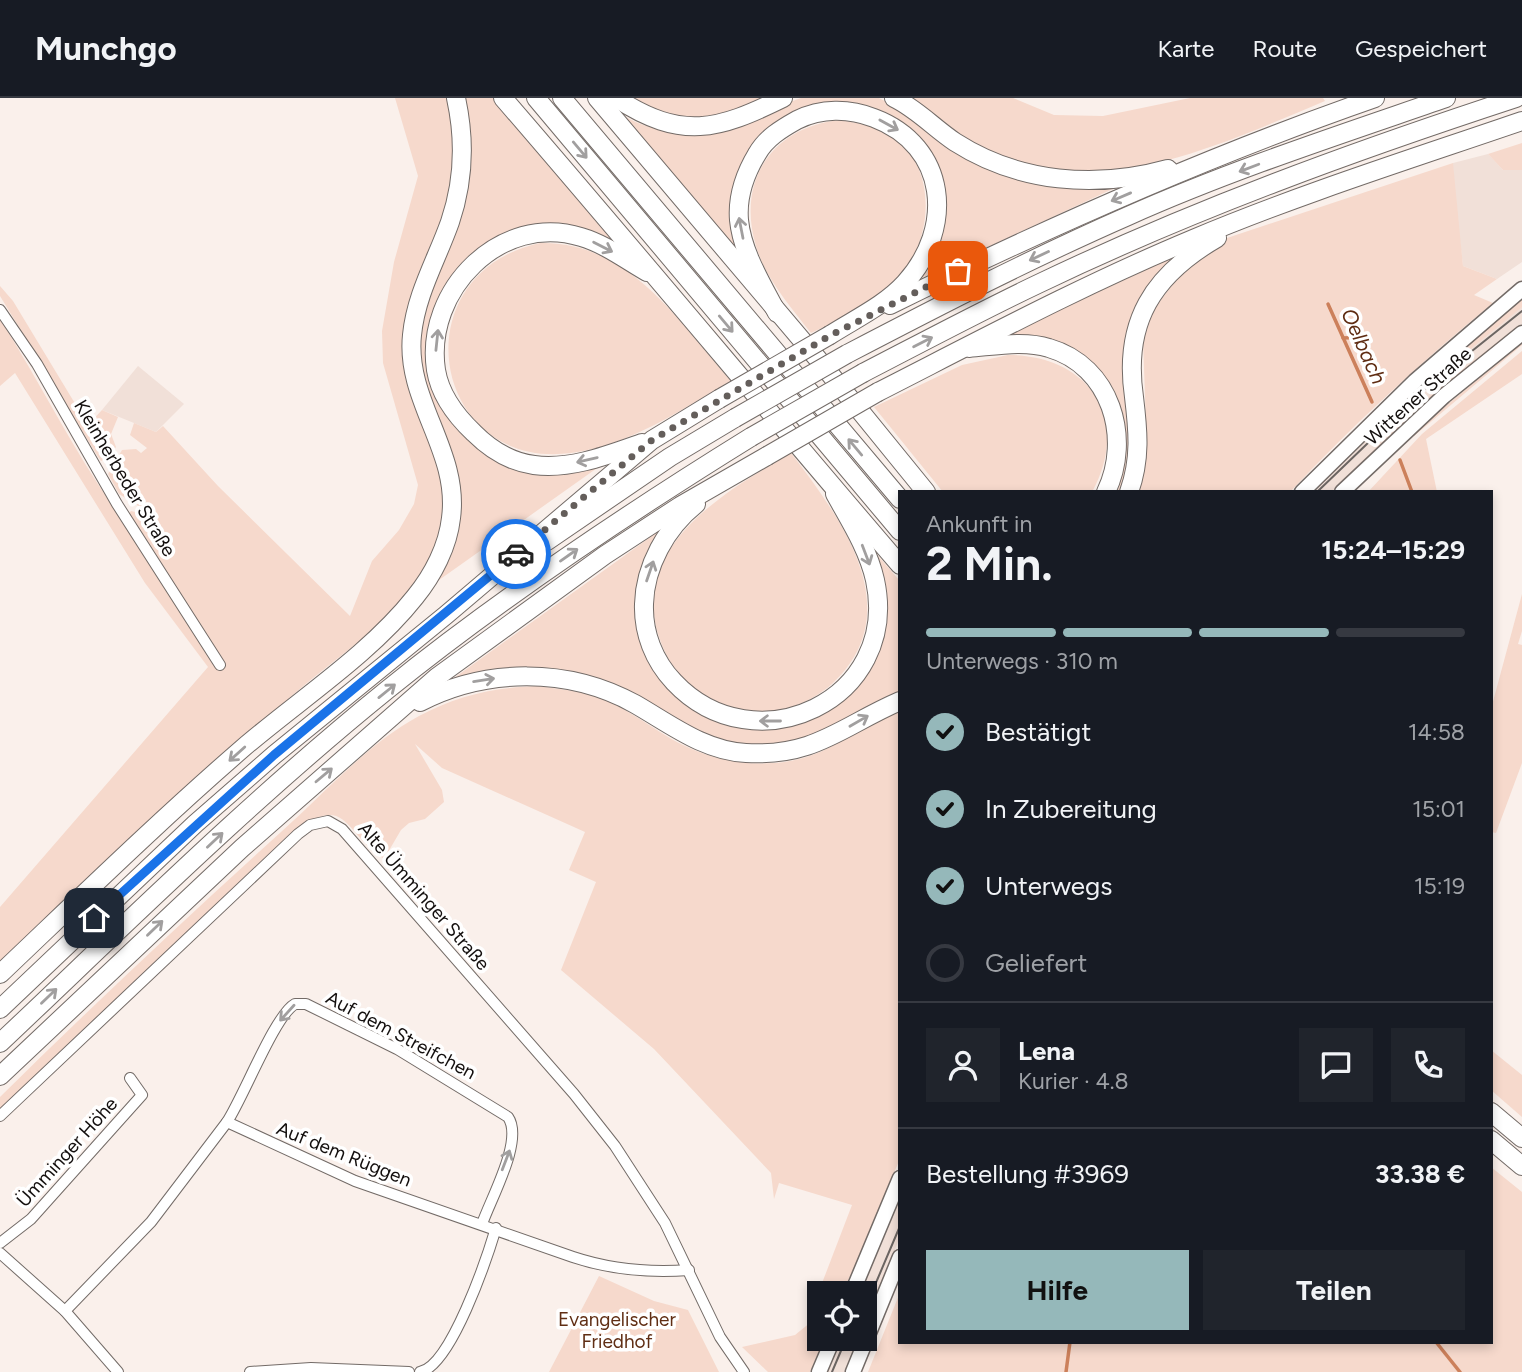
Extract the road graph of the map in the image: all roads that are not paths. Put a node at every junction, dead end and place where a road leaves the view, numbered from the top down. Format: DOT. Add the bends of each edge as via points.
graph roads {
  1 [pos="456,98"];
  2 [pos="503,98"];
  3 [pos="536,98"];
  4 [pos="562,98"];
  5 [pos="597,98"];
  6 [pos="616,98"];
  7 [pos="783,98"];
  8 [pos="894,98"];
  9 [pos="1375,98"];
  10 [pos="1446,98"];
  11 [pos="1516,98"];
  12 [pos="1522,124"];
  13 [pos="1229,152"];
  14 [pos="1270,208"];
  15 [pos="656,278"];
  16 [pos="1522,289"];
  17 [pos="0,310"];
  18 [pos="776,313"];
  19 [pos="1522,333"];
  20 [pos="831,335"];
  21 [pos="962,349"];
  22 [pos="652,440"];
  23 [pos="727,480"];
  24 [pos="924,490"];
  25 [pos="1107,490"];
  26 [pos="1130,490"];
  27 [pos="1304,490"];
  28 [pos="1344,490"];
  29 [pos="835,494"];
  30 [pos="898,497"];
  31 [pos="898,529"];
  32 [pos="898,563"];
  33 [pos="446,615"];
  34 [pos="220,665"];
  35 [pos="898,702"];
  36 [pos="398,713"];
  37 [pos="0,974"];
  38 [pos="0,1009"];
  39 [pos="0,1043"];
  40 [pos="0,1076"];
  41 [pos="130,1078"];
  42 [pos="1493,1114"];
  43 [pos="0,1116"];
  44 [pos="228,1122"];
  45 [pos="1522,1138"];
  46 [pos="1493,1145"];
  47 [pos="1522,1167"];
  48 [pos="898,1183"];
  49 [pos="482,1224"];
  50 [pos="496,1228"];
  51 [pos="0,1243"];
  52 [pos="0,1253"];
  53 [pos="898,1262"];
  54 [pos="689,1270"];
  55 [pos="857,1281"];
  56 [pos="65,1311"];
  57 [pos="828,1351"];
  58 [pos="742,1368"];
  59 [pos="426,1371"];
  60 [pos="118,1372"];
  61 [pos="250,1372"];
  62 [pos="409,1372"];
  63 [pos="750,1372"];
  64 [pos="819,1372"];
  65 [pos="853,1372"];
  1 -- 37 [label="highway, one-way" via="463,139 460,181 418,304 411,347 418,396 450,474 451,519 438,561 416,595 369,644 241,750"];
  2 -- 15 [label="highway"];
  3 -- 31 [label="highway, one-way"];
  30 -- 4 [label="highway, one-way"];
  5 -- 18 [label="highway"];
  6 -- 7 [label="highway" via="664,123 712,127 743,119"];
  8 -- 13 [label="highway" via="991,162 1060,180 1158,171"];
  9 -- 13 [label="highway"];
  10 -- 33 [label="highway, one-way, bridge" via="1129,215 1017,266 846,354 670,457"];
  39 -- 11 [label="highway, one-way, bridge" via="237,819 387,690 645,503 863,373 1038,284 1320,165"];
  12 -- 14 [label="highway"];
  13 -- 20 [label="highway, one-way" via="1035,234"];
  14 -- 21 [label="highway" via="1029,313"];
  14 -- 26 [label="highway" via="1199,248 1164,279 1143,309 1132,344 1139,453"];
  22 -- 15 [label="highway, one-way" via="570,464 516,461 481,440 451,407 436,370 436,347 440,320 460,278 495,247 525,234 581,237"];
  15 -- 29 [label="highway"];
  16 -- 27 [label="main road, Wittener Straße" via="1415,382"];
  17 -- 34 [label="street, Kleinherbeder Straße"];
  18 -- 20 [label="highway, one-way" via="739,220 750,164 773,135 806,116 839,110 880,120 903,133 929,165 937,193 936,225 925,256 903,285"];
  18 -- 24 [label="highway"];
  19 -- 28 [label="main road, Wittener Straße" via="1444,396"];
  20 -- 22 [label="highway, bridge"];
  21 -- 23 [label="highway, bridge"];
  21 -- 25 [label="highway" via="1005,345 1049,348 1095,378 1107,397 1119,437"];
  22 -- 33 [label="highway"];
  29 -- 23 [label="highway, one-way" via="866,553 875,581 872,643 845,686 818,708 782,721 748,721 704,707 679,688 659,665 644,614 647,575 668,534 690,509"];
  23 -- 36 [label="highway" via="605,555 437,677"];
  29 -- 32 [label="highway"];
  33 -- 38 [label="highway" via="195,824"];
  36 -- 35 [label="highway, one-way" via="439,692 480,680 562,678 604,690 717,748 764,753 820,743"];
  40 -- 36 [label="highway, one-way" via="242,848"];
  41 -- 51 [label="street, Ümminger Höhe" via="142,1095 31,1219"];
  42 -- 45 [label="highway"];
  43 -- 54 [label="street, Alte Ümminger Straße" via="298,834 328,821 342,829 574,1094 642,1187"];
  44 -- 49 [label="street, Auf dem Rüggen" via="355,1181"];
  49 -- 44 [label="street, Auf dem Streifchen, one-way" via="514,1141 508,1117 397,1049 306,1004 292,1005 281,1017"];
  44 -- 56 [label="street" via="151,1222"];
  46 -- 47 [label="highway"];
  48 -- 55 [label="main road"];
  49 -- 50 [label="street, Auf dem Rüggen"];
  50 -- 54 [label="street, Auf dem Rüggen" via="607,1268"];
  50 -- 59 [label="street" via="469,1303"];
  52 -- 56 [label="street"];
  53 -- 65 [label="main road"];
  54 -- 58 [label="street, Alte Ümminger Straße" via="720,1338"];
  56 -- 60 [label="street"];
  57 -- 64 [label="main road"];
  58 -- 63 [label="street, Alte Ümminger Straße"];
  61 -- 62 [label="street" via="311,1368"];
}
